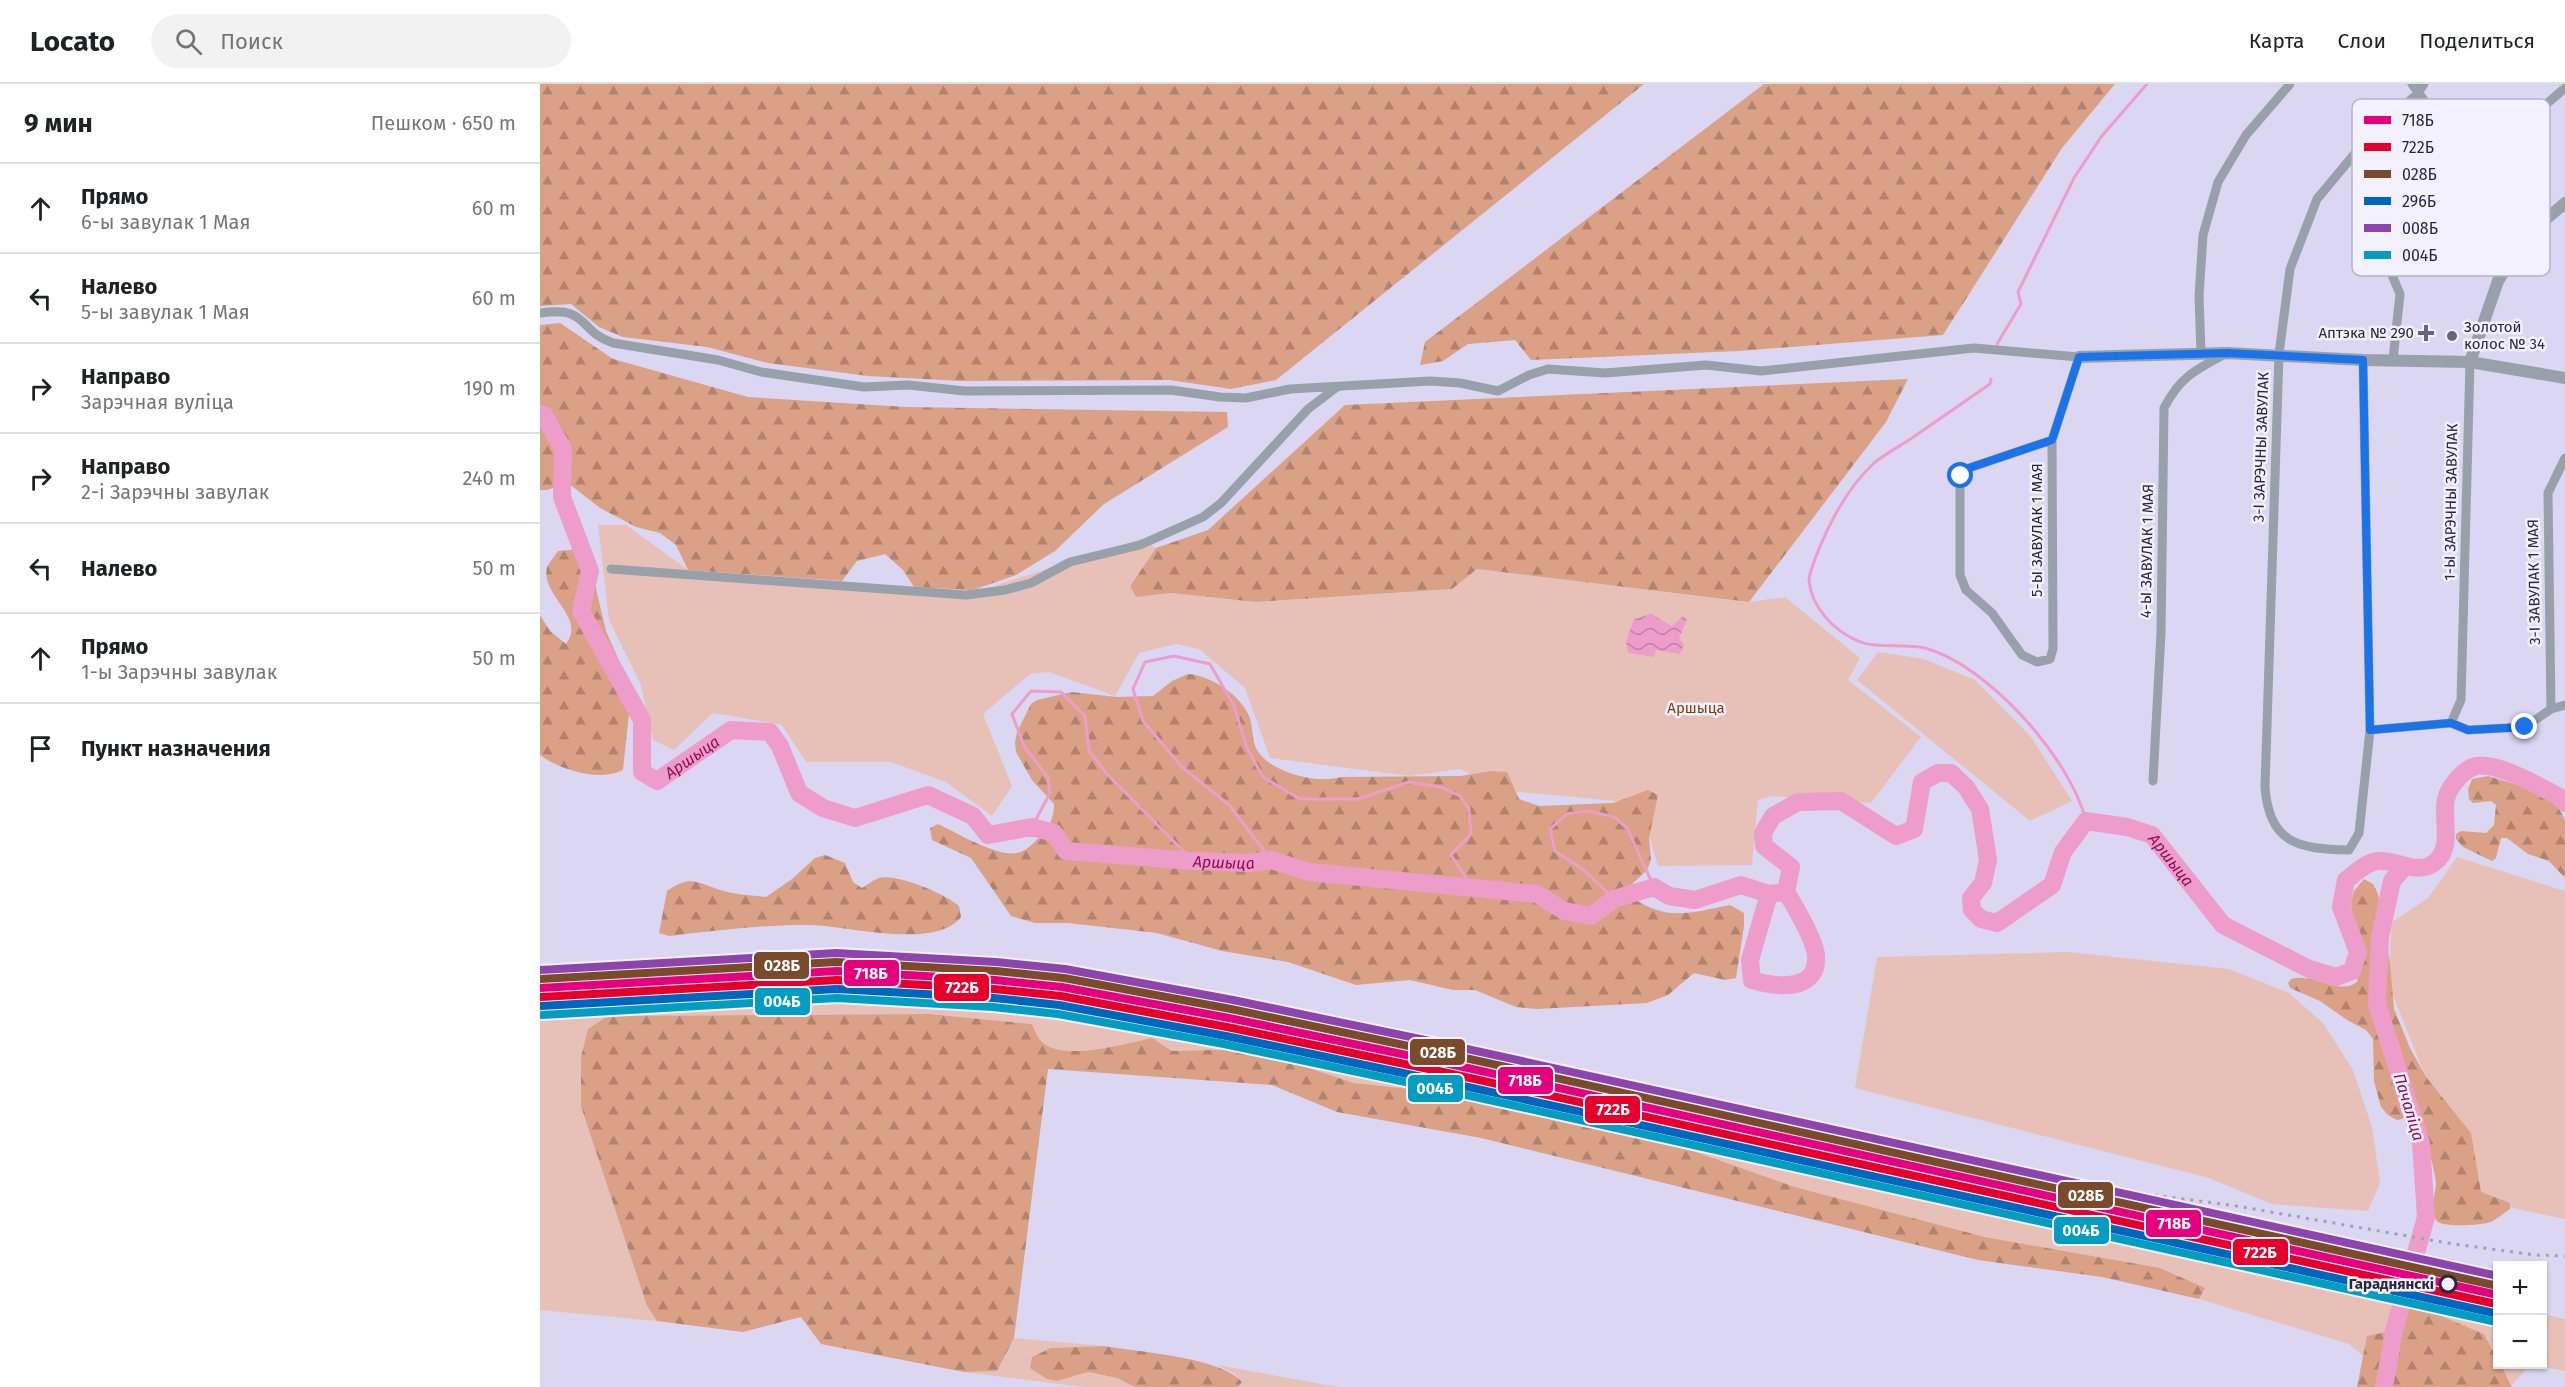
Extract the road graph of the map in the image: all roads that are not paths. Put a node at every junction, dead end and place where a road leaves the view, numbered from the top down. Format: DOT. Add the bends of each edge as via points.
graph roads {
  1 [pos="2290,84"];
  2 [pos="2412,84"];
  3 [pos="2424,84"];
  4 [pos="2565,87"];
  5 [pos="2418,93"];
  6 [pos="2412,99"];
  7 [pos="2423,99"];
  8 [pos="2550,100"];
  9 [pos="2352,157"];
  10 [pos="2565,203"];
  11 [pos="2550,216"];
  12 [pos="2392,276"];
  13 [pos="2501,276"];
  14 [pos="540,313"];
  15 [pos="2201,353"];
  16 [pos="2228,353"];
  17 [pos="2279,354"];
  18 [pos="2079,357"];
  19 [pos="2363,360"];
  20 [pos="2393,360"];
  21 [pos="2470,362"];
  22 [pos="2565,378"];
  23 [pos="1337,387"];
  24 [pos="2052,440"];
  25 [pos="2565,458"];
  26 [pos="610,568"];
  27 [pos="2565,705"];
  28 [pos="2551,709"];
  29 [pos="2451,723"];
  30 [pos="2370,730"];
  31 [pos="2153,781"];
  1 -- 15 [label="street" via="2246,135 2218,182 2203,235"];
  2 -- 5 [label="street"];
  3 -- 5 [label="street, 3-І ЗАРЭЧНЫ ЗАВУЛАК"];
  4 -- 8 [label="street"];
  5 -- 6 [label="street, 3-І ЗАРЭЧНЫ ЗАВУЛАК"];
  5 -- 7 [label="street"];
  9 -- 17 [label="street, 3-І ЗАРЭЧНЫ ЗАВУЛАК" via="2317,199 2290,269"];
  10 -- 11 [label="street, 1-Ы ЗАРЭЧНЫ ЗАВУЛАК"];
  12 -- 20 [label="street" via="2400,294"];
  13 -- 21 [label="street, 1-Ы ЗАРЭЧНЫ ЗАВУЛАК"];
  14 -- 23 [label="street" via="571,312 602,339 613,343 718,360 761,372 864,387 908,385 965,391 1171,390 1246,398 1290,388"];
  15 -- 16 [label="street"];
  15 -- 18 [label="street"];
  16 -- 17 [label="street"];
  16 -- 31 [label="street, 4-Ы ЗАВУЛАК 1 МАЯ" via="2192,371 2175,388 2164,408 2162,633"];
  17 -- 19 [label="street"];
  17 -- 30 [label="street, 3-І ЗАРЭЧНЫ ЗАВУЛАК" via="2265,787 2266,807 2276,829 2291,841 2321,850 2349,850 2359,833"];
  18 -- 23 [label="street" via="1974,348 1761,371 1706,365 1605,373 1548,369 1498,391 1430,381"];
  18 -- 24 [label="street, 5-Ы ЗАВУЛАК 1 МАЯ"];
  19 -- 20 [label="street"];
  19 -- 30 [label="street"];
  20 -- 21 [label="street"];
  21 -- 22 [label="street"];
  21 -- 29 [label="street, 1-Ы ЗАРЭЧНЫ ЗАВУЛАК" via="2461,700"];
  23 -- 26 [label="street" via="1308,409 1221,503 1203,517 1140,544 1070,562 1031,583 1005,591 966,595"];
  24 -- 24 [label="street, 5-Ы ЗАВУЛАК 1 МАЯ" via="1969,468 1961,476 1960,487 1960,575 1966,590 1992,613 2022,655 2037,662 2050,659 2053,649"];
  25 -- 28 [label="street, 3-І ЗАВУЛАК 1 МАЯ" via="2548,493"];
  27 -- 28 [label="street"];
  28 -- 29 [label="street" via="2525,727 2468,730"];
  29 -- 30 [label="street"];
}
